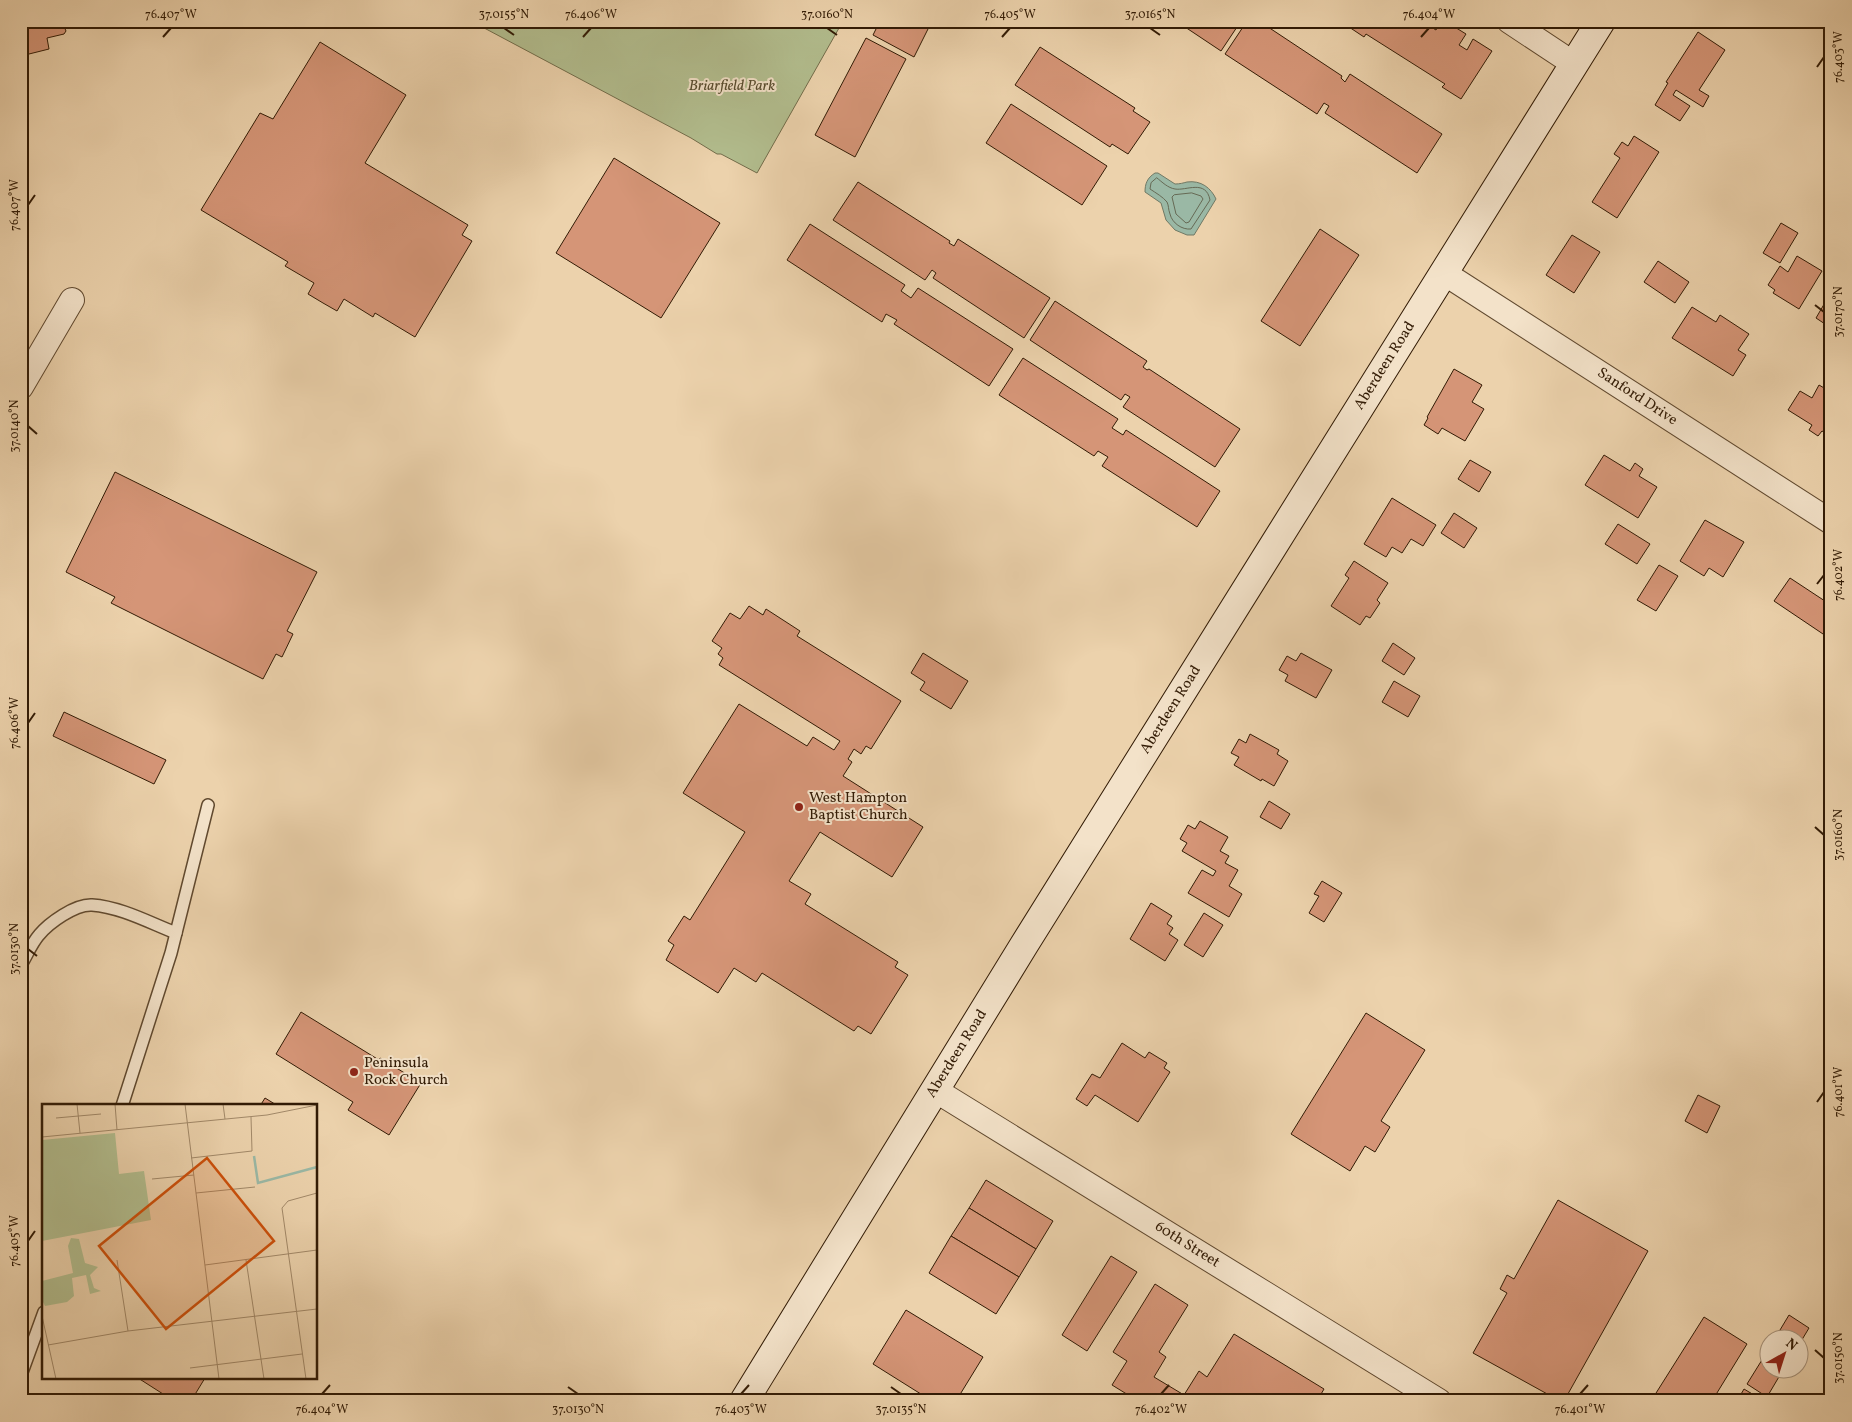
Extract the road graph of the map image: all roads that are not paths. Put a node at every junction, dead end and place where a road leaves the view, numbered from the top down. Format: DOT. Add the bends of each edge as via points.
graph roads {
  1 [pos="1509,21"];
  2 [pos="1601,21"];
  3 [pos="1574,64"];
  4 [pos="1444,273"];
  5 [pos="72,300"];
  6 [pos="21,387"];
  7 [pos="1831,522"];
  8 [pos="208,805"];
  9 [pos="176,933"];
  10 [pos="21,964"];
  11 [pos="935,1090"];
  12 [pos="123,1104"];
  13 [pos="42,1317"];
  14 [pos="21,1375"];
  15 [pos="1406,1392"];
  16 [pos="744,1401"];
  17 [pos="1439,1401"];
  1 -- 3 [label="street"];
  2 -- 3 [label="main road, Aberdeen Road"];
  3 -- 4 [label="main road, Aberdeen Road"];
  4 -- 7 [label="street, Sanford Drive"];
  4 -- 11 [label="main road, Aberdeen Road"];
  5 -- 6 [label="street"];
  8 -- 9 [label="lane"];
  9 -- 10 [label="lane" via="113,909 90,905 67,913 50,924 38,936"];
  9 -- 12 [label="lane"];
  11 -- 15 [label="street, 60th Street"];
  11 -- 16 [label="main road, Aberdeen Road"];
  13 -- 14 [label="lane"];
  15 -- 17 [label="street, 60th Street"];
}
